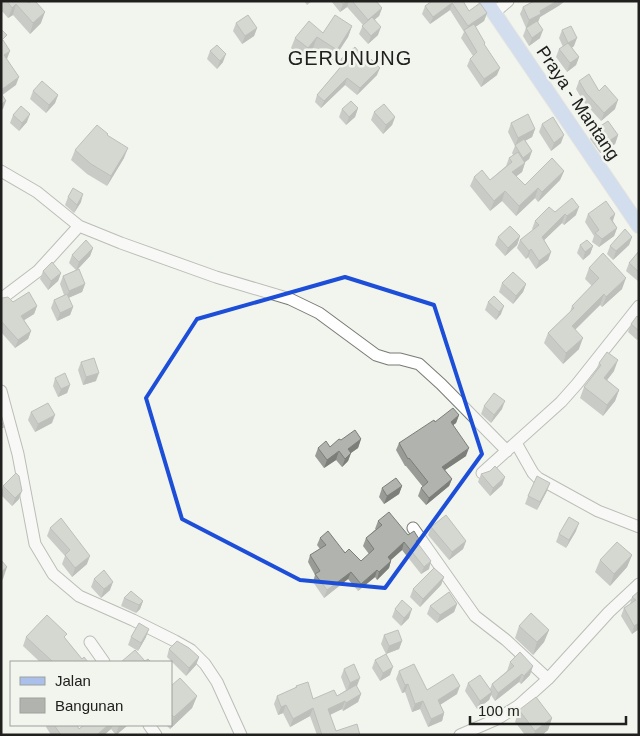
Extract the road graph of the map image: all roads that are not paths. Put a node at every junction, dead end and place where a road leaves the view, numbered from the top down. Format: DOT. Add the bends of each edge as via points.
graph roads {
  1 [pos="508,1"];
  2 [pos="490,7"];
  3 [pos="1,171"];
  4 [pos="79,226"];
  5 [pos="639,226"];
  6 [pos="1,300"];
  7 [pos="639,306"];
  8 [pos="1,392"];
  9 [pos="512,447"];
  10 [pos="482,473"];
  11 [pos="639,527"];
  12 [pos="413,528"];
  13 [pos="639,584"];
  14 [pos="90,642"];
  15 [pos="103,661"];
  16 [pos="548,679"];
  17 [pos="241,735"];
  18 [pos="460,735"];
  1 -- 2 [label="street"];
  2 -- 5 [label="main road, Praya - Mantang"];
  3 -- 4 [label="street" via="37,192"];
  4 -- 6 [label="street" via="38,272"];
  4 -- 9 [label="street" via="216,277 290,299 319,313 376,355 419,364"];
  7 -- 9 [label="street" via="577,384"];
  8 -- 17 [label="street" via="18,454 35,544 53,574 79,596 191,650 216,682"];
  9 -- 10 [label="street"];
  9 -- 11 [label="street" via="538,478 598,511"];
  12 -- 16 [label="street" via="474,616"];
  13 -- 16 [label="street"];
  14 -- 15 [label="street"];
  16 -- 18 [label="street" via="509,712"];
}
